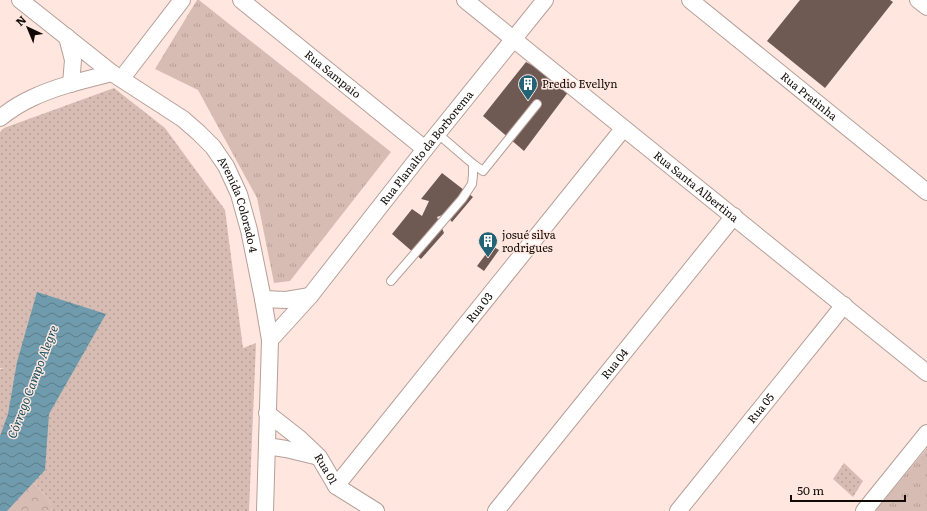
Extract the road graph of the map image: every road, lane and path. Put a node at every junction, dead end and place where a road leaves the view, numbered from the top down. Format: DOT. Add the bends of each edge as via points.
graph roads {
  1 [pos="20,0"];
  2 [pos="182,0"];
  3 [pos="241,0"];
  4 [pos="465,0"];
  5 [pos="545,0"];
  6 [pos="690,0"];
  7 [pos="918,0"];
  8 [pos="927,7"];
  9 [pos="67,37"];
  10 [pos="513,39"];
  11 [pos="117,76"];
  12 [pos="72,84"];
  13 [pos="537,104"];
  14 [pos="0,118"];
  15 [pos="624,129"];
  16 [pos="438,134"];
  17 [pos="425,149"];
  18 [pos="473,164"];
  19 [pos="927,192"];
  20 [pos="734,216"];
  21 [pos="391,281"];
  22 [pos="310,296"];
  23 [pos="263,299"];
  24 [pos="844,305"];
  25 [pos="270,340"];
  26 [pos="927,373"];
  27 [pos="267,413"];
  28 [pos="927,433"];
  29 [pos="267,446"];
  30 [pos="319,457"];
  31 [pos="336,486"];
  32 [pos="265,511"];
  33 [pos="376,511"];
  34 [pos="496,511"];
  35 [pos="678,511"];
  36 [pos="864,511"];
  1 -- 9 [label="street, Avenida Colorado 4"];
  2 -- 11 [label="street"];
  3 -- 17 [label="street, Rua Sampaio"];
  4 -- 10 [label="street, Rua Santa Albertina"];
  5 -- 10 [label="street, Rua Planalto da Borborema"];
  6 -- 19 [label="street, Rua Pratinha"];
  7 -- 8 [label="street"];
  9 -- 11 [label="street, Avenida Colorado 4"];
  9 -- 12 [label="street" via="72,60"];
  10 -- 15 [label="street, Rua Santa Albertina"];
  10 -- 16 [label="street, Rua Planalto da Borborema"];
  11 -- 12 [label="street"];
  11 -- 23 [label="street, Avenida Colorado 4" via="183,119 213,147 226,166 239,194"];
  12 -- 14 [label="street" via="32,98"];
  13 -- 18 [label="lane" via="483,171"];
  15 -- 20 [label="street, Rua Santa Albertina"];
  15 -- 31 [label="street, Rua 03"];
  16 -- 17 [label="street, Rua Planalto da Borborema"];
  16 -- 18 [label="lane"];
  17 -- 22 [label="street, Rua Planalto da Borborema"];
  18 -- 21 [label="lane" via="472,184 462,199"];
  20 -- 24 [label="street, Rua Santa Albertina"];
  20 -- 34 [label="street, Rua 04"];
  22 -- 23 [label="street" via="286,300"];
  22 -- 25 [label="street, Rua Planalto da Borborema"];
  23 -- 25 [label="street, Avenida Colorado 4"];
  24 -- 26 [label="street, Rua Santa Albertina"];
  24 -- 35 [label="street, Rua 05"];
  25 -- 27 [label="street, Avenida Colorado 4"];
  27 -- 29 [label="street, Avenida Colorado 4"];
  27 -- 30 [label="street"];
  28 -- 36 [label="street"];
  29 -- 30 [label="street, Rua 01"];
  29 -- 32 [label="street, Avenida Colorado 4"];
  30 -- 31 [label="street, Rua 01"];
  31 -- 33 [label="street, Rua 01"];
}
